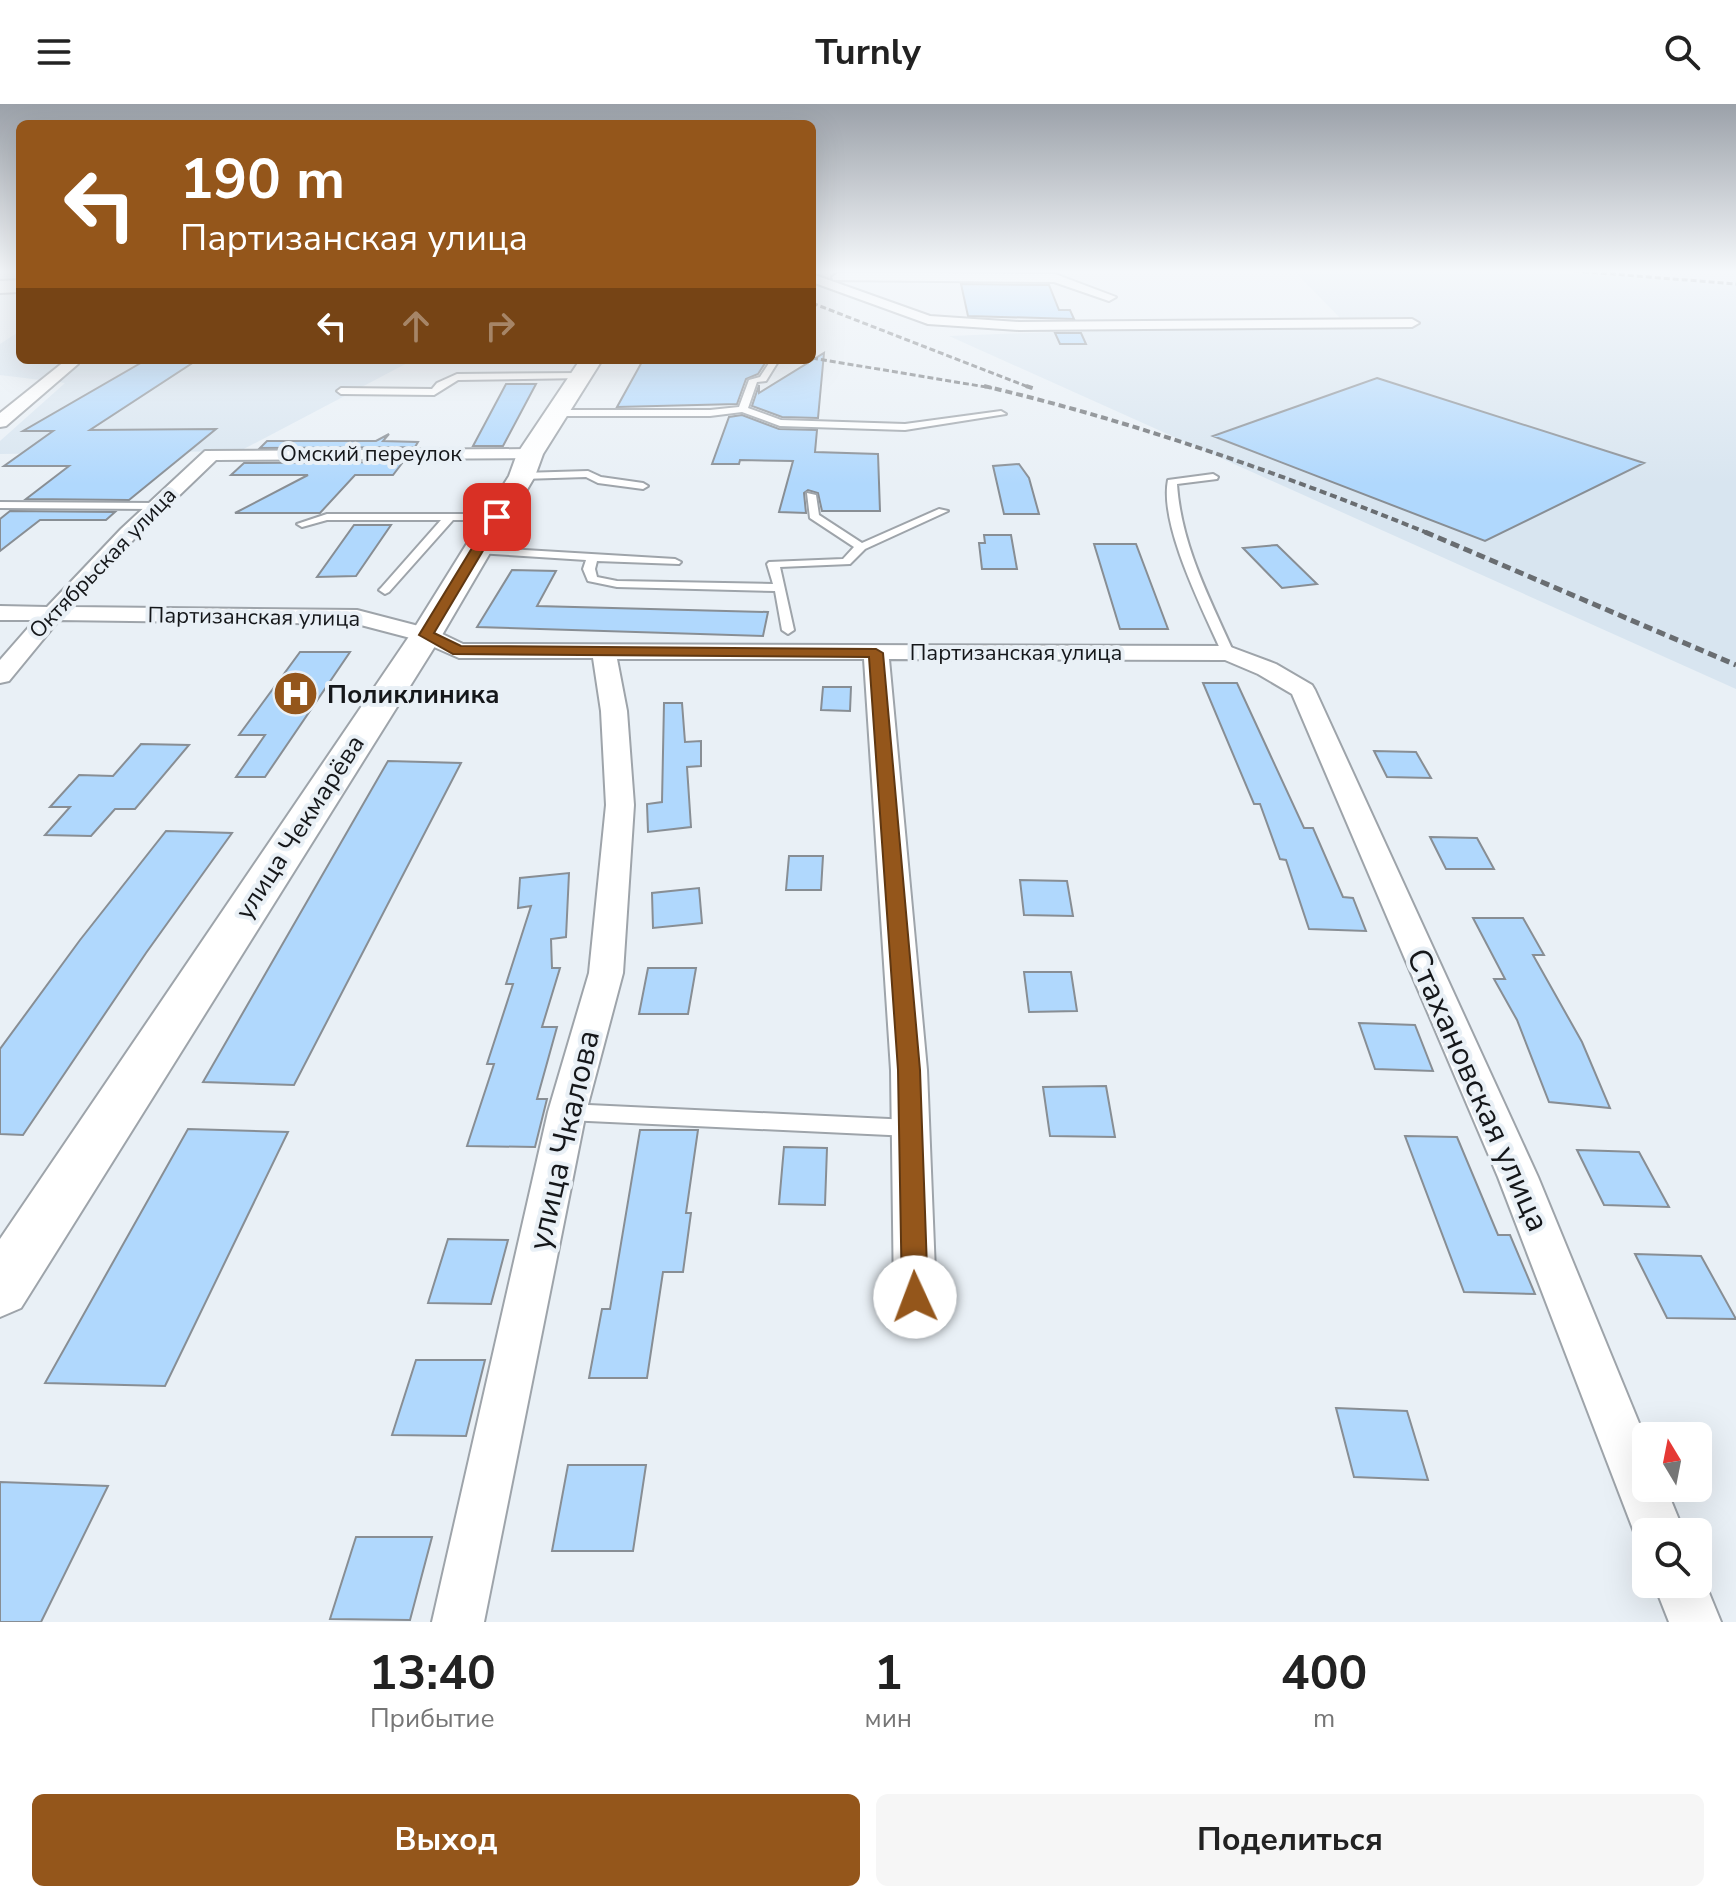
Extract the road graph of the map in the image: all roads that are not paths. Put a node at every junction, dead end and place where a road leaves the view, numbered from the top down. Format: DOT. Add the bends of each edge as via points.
graph roads {
  1 [pos="70,364"];
  2 [pos="772,364"];
  3 [pos="586,368"];
  4 [pos="341,391"];
  5 [pos="743,409"];
  6 [pos="560,413"];
  7 [pos="1001,414"];
  8 [pos="0,422"];
  9 [pos="211,455"];
  10 [pos="526,465"];
  11 [pos="1213,477"];
  12 [pos="643,486"];
  13 [pos="811,495"];
  14 [pos="0,505"];
  15 [pos="154,506"];
  16 [pos="943,511"];
  17 [pos="450,517"];
  18 [pos="302,524"];
  19 [pos="487,533"];
  20 [pos="861,547"];
  21 [pos="593,557"];
  22 [pos="675,562"];
  23 [pos="780,588"];
  24 [pos="385,590"];
  25 [pos="0,613"];
  26 [pos="50,614"];
  27 [pos="788,630"];
  28 [pos="426,635"];
  29 [pos="604,653"];
  30 [pos="876,653"];
  31 [pos="1228,653"];
  32 [pos="1267,669"];
  33 [pos="0,676"];
  34 [pos="567,1112"];
  35 [pos="910,1128"];
  36 [pos="0,1289"];
  37 [pos="915,1297"];
  38 [pos="1653,1518"];
  39 [pos="1686,1598"];
  40 [pos="458,1622"];
  41 [pos="1695,1622"];
  1 -- 8 [label="street"];
  2 -- 5 [label="lane" via="763,379 753,380"];
  3 -- 4 [label="lane" via="457,377 434,392"];
  3 -- 6 [label="street, улица Чекмарёва"];
  5 -- 6 [label="lane"];
  5 -- 7 [label="lane" via="780,423 849,426 905,427"];
  6 -- 10 [label="street, улица Чекмарёва"];
  9 -- 10 [label="street, Омский переулок"];
  9 -- 15 [label="street, Октябрьская улица"];
  10 -- 12 [label="lane"];
  10 -- 19 [label="street, улица Чекмарёва"];
  11 -- 31 [label="lane" via="1172,482 1172,498 1188,558"];
  13 -- 20 [label="lane" via="814,516"];
  14 -- 15 [label="lane"];
  15 -- 26 [label="street, Октябрьская улица"];
  16 -- 20 [label="lane"];
  17 -- 18 [label="lane" via="327,517"];
  17 -- 19 [label="lane"];
  17 -- 24 [label="lane"];
  19 -- 21 [label="lane"];
  19 -- 28 [label="street, улица Чекмарёва"];
  20 -- 23 [label="lane" via="846,562 773,564"];
  21 -- 22 [label="lane"];
  21 -- 23 [label="lane" via="592,579 617,584"];
  23 -- 27 [label="lane"];
  25 -- 26 [label="street, Партизанская улица"];
  26 -- 28 [label="street, Партизанская улица" via="357,617"];
  26 -- 33 [label="street, Октябрьская улица"];
  28 -- 29 [label="street, Партизанская улица" via="459,651"];
  28 -- 36 [label="street, улица Чекмарёва"];
  29 -- 30 [label="street, Партизанская улица"];
  29 -- 34 [label="street, улица Чкалова" via="620,805 606,973"];
  30 -- 31 [label="street, Партизанская улица"];
  30 -- 35 [label="street"];
  31 -- 32 [label="street, Партизанская улица"];
  32 -- 38 [label="street, Стахановская улица" via="1303,690 1518,1177"];
  34 -- 35 [label="lane"];
  34 -- 40 [label="street, улица Чкалова"];
  35 -- 37 [label="street"];
  39 -- 41 [label="street"];
}
